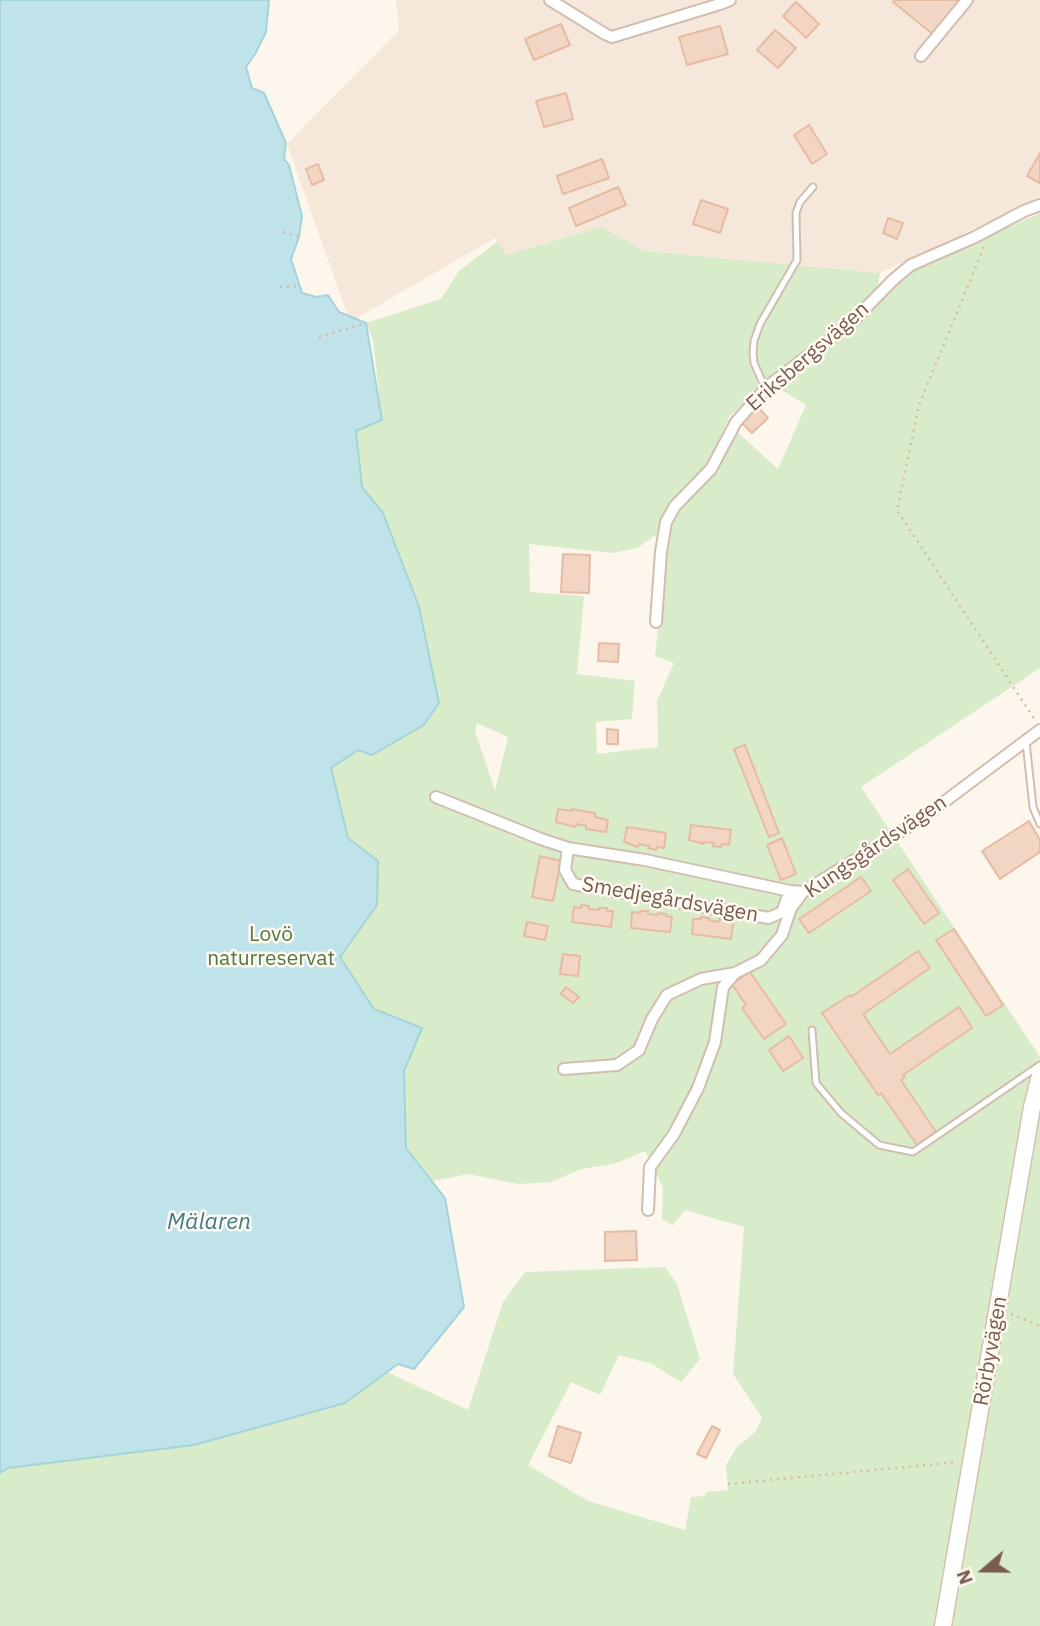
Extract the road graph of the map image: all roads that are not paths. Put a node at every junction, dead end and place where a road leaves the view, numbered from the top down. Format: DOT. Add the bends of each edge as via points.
graph roads {
  1 [pos="550,0"];
  2 [pos="967,0"];
  3 [pos="723,1"];
  4 [pos="921,56"];
  5 [pos="813,187"];
  6 [pos="1040,205"];
  7 [pos="767,387"];
  8 [pos="656,622"];
  9 [pos="1040,729"];
  10 [pos="1026,740"];
  11 [pos="436,797"];
  12 [pos="1040,824"];
  13 [pos="568,848"];
  14 [pos="790,891"];
  15 [pos="803,892"];
  16 [pos="735,973"];
  17 [pos="812,1030"];
  18 [pos="1040,1065"];
  19 [pos="564,1069"];
  20 [pos="1040,1076"];
  21 [pos="648,1210"];
  22 [pos="943,1626"];
  1 -- 3 [label="street" via="612,37"];
  2 -- 4 [label="street"];
  5 -- 7 [label="lane" via="796,213 797,260 754,341 754,363"];
  6 -- 7 [label="street, Eriksbergsvägen" via="911,265 852,322"];
  7 -- 8 [label="street, Eriksbergsvägen" via="736,422 711,469 666,522"];
  9 -- 10 [label="street, Kungsgårdsvägen"];
  10 -- 12 [label="lane" via="1033,807"];
  10 -- 15 [label="street, Kungsgårdsvägen" via="924,817"];
  11 -- 13 [label="street, Smedjegårdsvägen"];
  13 -- 14 [label="street, Smedjegårdsvägen"];
  13 -- 14 [label="street, Smedjegårdsvägen" via="565,870 573,884 769,918 782,912"];
  14 -- 15 [label="street, Smedjegårdsvägen"];
  15 -- 16 [label="street, Kungsgårdsvägen" via="791,908 782,934 761,960"];
  16 -- 19 [label="street" via="701,979 667,995 639,1050 617,1065"];
  16 -- 21 [label="street" via="723,987 715,1042 698,1088 674,1135 650,1167"];
  17 -- 18 [label="lane" via="816,1083 841,1113 880,1145 912,1152"];
  20 -- 22 [label="street, Rörbyvägen"];
}
